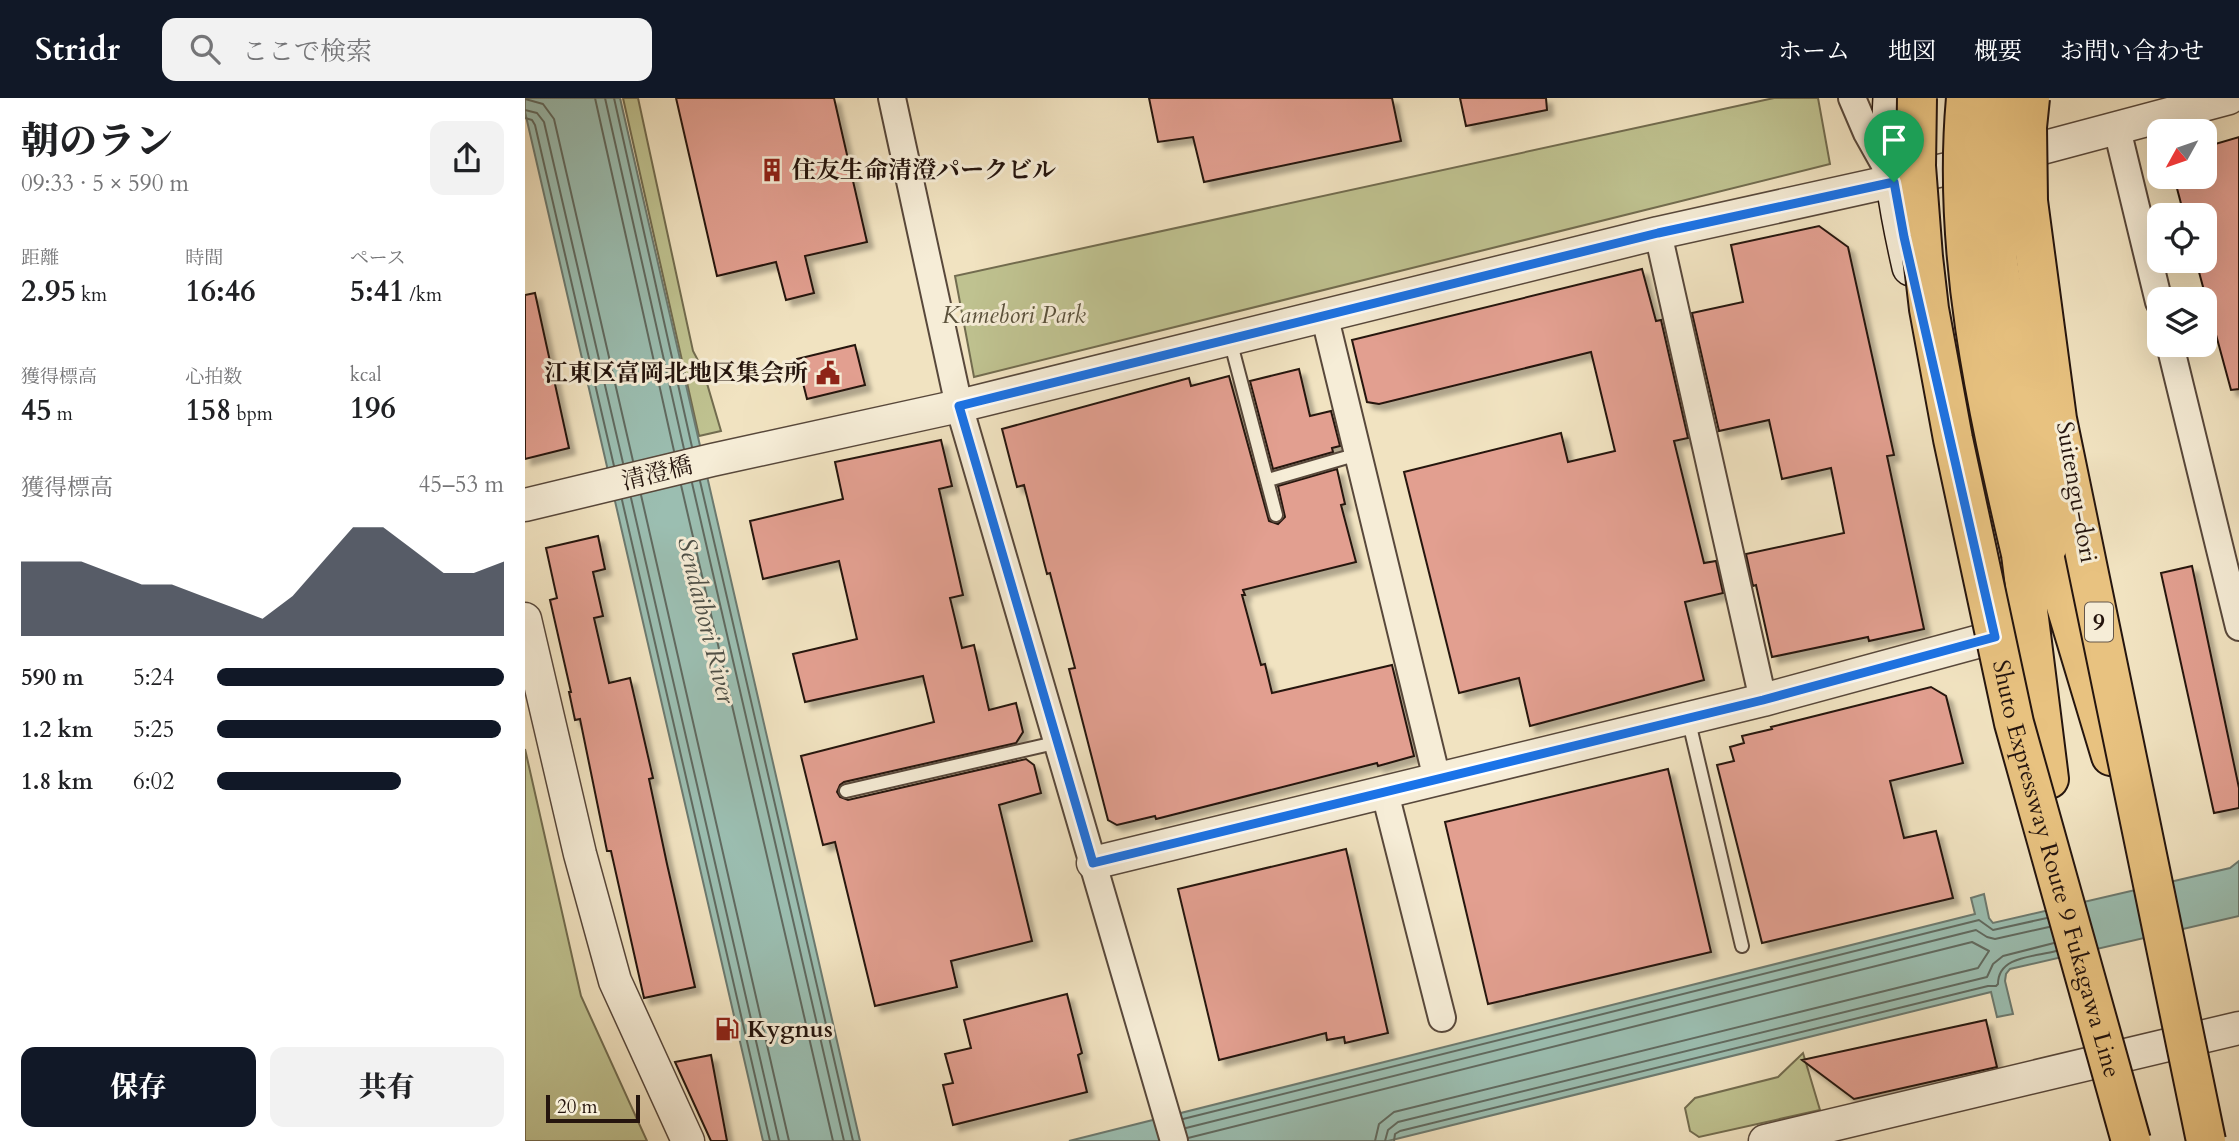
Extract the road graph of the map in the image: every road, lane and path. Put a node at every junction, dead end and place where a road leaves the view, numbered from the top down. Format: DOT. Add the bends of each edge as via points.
graph roads {
  1 [pos="892,98"];
  2 [pos="1852,98"];
  3 [pos="1892,98"];
  4 [pos="1917,98"];
  5 [pos="1966,98"];
  6 [pos="1994,98"];
  7 [pos="2030,98"];
  8 [pos="2042,98"];
  9 [pos="2229,98"];
  10 [pos="2117,129"];
  11 [pos="2038,149"];
  12 [pos="1894,182"];
  13 [pos="1658,233"];
  14 [pos="2155,287"];
  15 [pos="1324,314"];
  16 [pos="1230,340"];
  17 [pos="2174,357"];
  18 [pos="959,406"];
  19 [pos="1358,454"];
  20 [pos="1268,480"];
  21 [pos="525,505"];
  22 [pos="1276,515"];
  23 [pos="2230,547"];
  24 [pos="2035,550"];
  25 [pos="525,619"];
  26 [pos="2239,627"];
  27 [pos="1995,637"];
  28 [pos="1763,700"];
  29 [pos="1688,718"];
  30 [pos="1059,742"];
  31 [pos="2113,760"];
  32 [pos="1437,779"];
  33 [pos="2049,779"];
  34 [pos="846,791"];
  35 [pos="1385,793"];
  36 [pos="1093,863"];
  37 [pos="1742,946"];
  38 [pos="1442,1018"];
  39 [pos="2239,1028"];
  40 [pos="2176,1043"];
  41 [pos="2115,1058"];
  42 [pos="2191,1106"];
  43 [pos="688,1141"];
  44 [pos="1174,1141"];
  45 [pos="1765,1141"];
  46 [pos="2132,1141"];
  47 [pos="2199,1141"];
  48 [pos="2206,1141"];
  49 [pos="2216,1141"];
  1 -- 18 [label="street"];
  2 -- 12 [label="street"];
  3 -- 12 [label="main road"];
  4 -- 46 [label="highway, Shuto Expressway Route 9 Fukagawa Line, bridge" via="1916,166 1923,257 1953,439 2014,723"];
  5 -- 24 [label="highway, bridge" via="1962,172 1973,319 1992,428"];
  6 -- 24 [label="highway, bridge" via="1998,261"];
  7 -- 48 [label="highway, 9, bridge" via="2028,201 2057,419"];
  8 -- 11 [label="main road, Suitengu-dori"];
  9 -- 10 [label="street, 清澄橋"];
  10 -- 11 [label="street, 清澄橋"];
  10 -- 14 [label="street"];
  11 -- 12 [label="street, 清澄橋"];
  11 -- 31 [label="main road, Suitengu-dori" via="2047,318 2086,535"];
  12 -- 13 [label="street, 清澄橋"];
  12 -- 27 [label="main road"];
  13 -- 15 [label="street, 清澄橋"];
  13 -- 28 [label="street"];
  15 -- 16 [label="street, 清澄橋"];
  15 -- 19 [label="street"];
  16 -- 18 [label="street, 清澄橋"];
  16 -- 20 [label="lane"];
  17 -- 23 [label="street"];
  18 -- 21 [label="street, 清澄橋"];
  18 -- 30 [label="street"];
  19 -- 20 [label="lane"];
  19 -- 32 [label="street"];
  20 -- 22 [label="lane"];
  23 -- 26 [label="street"];
  24 -- 31 [label="highway"];
  24 -- 33 [label="highway"];
  25 -- 43 [label="street" via="606,954"];
  27 -- 28 [label="street"];
  27 -- 33 [label="main road"];
  28 -- 29 [label="street"];
  29 -- 32 [label="street"];
  29 -- 37 [label="lane"];
  30 -- 34 [label="lane"];
  30 -- 36 [label="street"];
  31 -- 40 [label="main road, Suitengu-dori"];
  32 -- 35 [label="street"];
  33 -- 41 [label="main road"];
  35 -- 36 [label="street"];
  35 -- 38 [label="street"];
  36 -- 44 [label="street"];
  39 -- 40 [label="street"];
  40 -- 41 [label="street"];
  40 -- 42 [label="main road"];
  41 -- 45 [label="street"];
  41 -- 46 [label="main road"];
  42 -- 47 [label="main road"];
  42 -- 49 [label="main road"];
}
